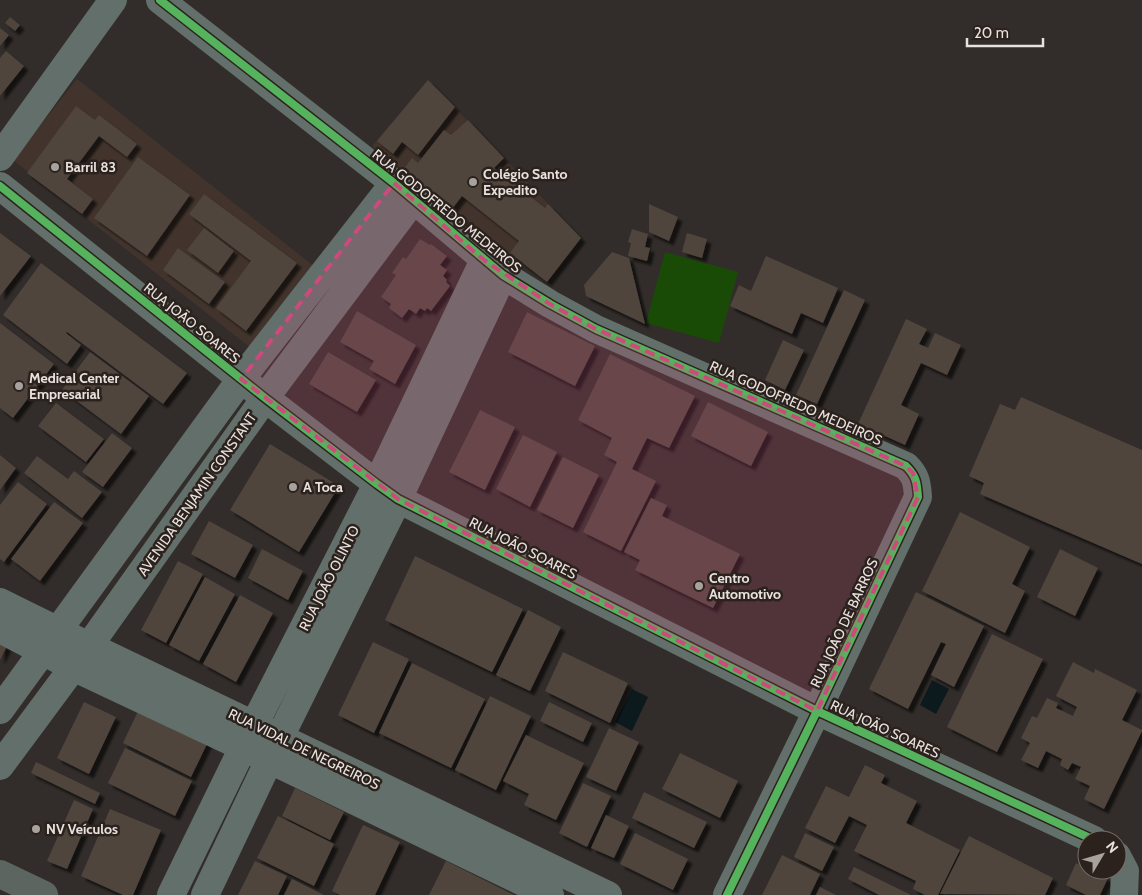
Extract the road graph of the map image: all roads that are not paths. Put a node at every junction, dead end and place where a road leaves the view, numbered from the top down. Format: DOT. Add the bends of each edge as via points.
graph roads {
  1 [pos="113,0"];
  2 [pos="160,0"];
  3 [pos="0,157"];
  4 [pos="0,186"];
  5 [pos="404,191"];
  6 [pos="494,267"];
  7 [pos="242,379"];
  8 [pos="265,398"];
  9 [pos="387,491"];
  10 [pos="918,497"];
  11 [pos="0,602"];
  12 [pos="0,629"];
  13 [pos="51,641"];
  14 [pos="89,646"];
  15 [pos="73,668"];
  16 [pos="0,710"];
  17 [pos="817,711"];
  18 [pos="249,736"];
  19 [pos="275,748"];
  20 [pos="0,766"];
  21 [pos="1077,832"];
  22 [pos="0,874"];
  23 [pos="1125,880"];
  24 [pos="44,895"];
  25 [pos="171,895"];
  26 [pos="205,895"];
  27 [pos="550,895"];
  28 [pos="608,895"];
  29 [pos="727,895"];
  30 [pos="1124,895"];
  1 -- 3 [label="street"];
  2 -- 5 [label="street, RUA GODOFREDO MEDEIROS"];
  4 -- 7 [label="street, RUA JOÃO SOARES"];
  5 -- 6 [label="street, RUA GODOFREDO MEDEIROS"];
  5 -- 7 [label="street"];
  5 -- 8 [label="street, AVENIDA BENJAMIN CONSTANT"];
  6 -- 9 [label="street, RUA JOÃO OLINTO"];
  6 -- 10 [label="street, RUA GODOFREDO MEDEIROS" via="550,304 596,329 906,466 917,484"];
  7 -- 8 [label="street, RUA JOÃO SOARES"];
  7 -- 13 [label="street"];
  8 -- 9 [label="street, RUA JOÃO SOARES"];
  8 -- 14 [label="street, AVENIDA BENJAMIN CONSTANT"];
  9 -- 17 [label="street, RUA JOÃO SOARES"];
  9 -- 18 [label="street, RUA JOÃO OLINTO"];
  9 -- 19 [label="street, RUA JOÃO OLINTO"];
  10 -- 17 [label="street, RUA JOÃO DE BARROS"];
  11 -- 13 [label="street, RUA VIDAL DE NEGREIROS"];
  12 -- 13 [label="street, RUA VIDAL DE NEGREIROS"];
  13 -- 14 [label="street, RUA VIDAL DE NEGREIROS"];
  13 -- 15 [label="street, RUA VIDAL DE NEGREIROS"];
  13 -- 16 [label="street"];
  14 -- 15 [label="street, AVENIDA BENJAMIN CONSTANT"];
  14 -- 18 [label="street, RUA VIDAL DE NEGREIROS"];
  15 -- 18 [label="street, RUA VIDAL DE NEGREIROS"];
  15 -- 20 [label="street, AVENIDA BENJAMIN CONSTANT"];
  17 -- 21 [label="street, RUA JOÃO SOARES"];
  17 -- 29 [label="street, RUA JOÃO DE BARROS"];
  18 -- 19 [label="street, RUA VIDAL DE NEGREIROS"];
  18 -- 25 [label="street, RUA JOÃO OLINTO"];
  19 -- 26 [label="street, RUA JOÃO OLINTO"];
  19 -- 27 [label="street, RUA VIDAL DE NEGREIROS"];
  19 -- 28 [label="street, RUA VIDAL DE NEGREIROS"];
  22 -- 24 [label="main road"];
  23 -- 30 [label="street"];
}
